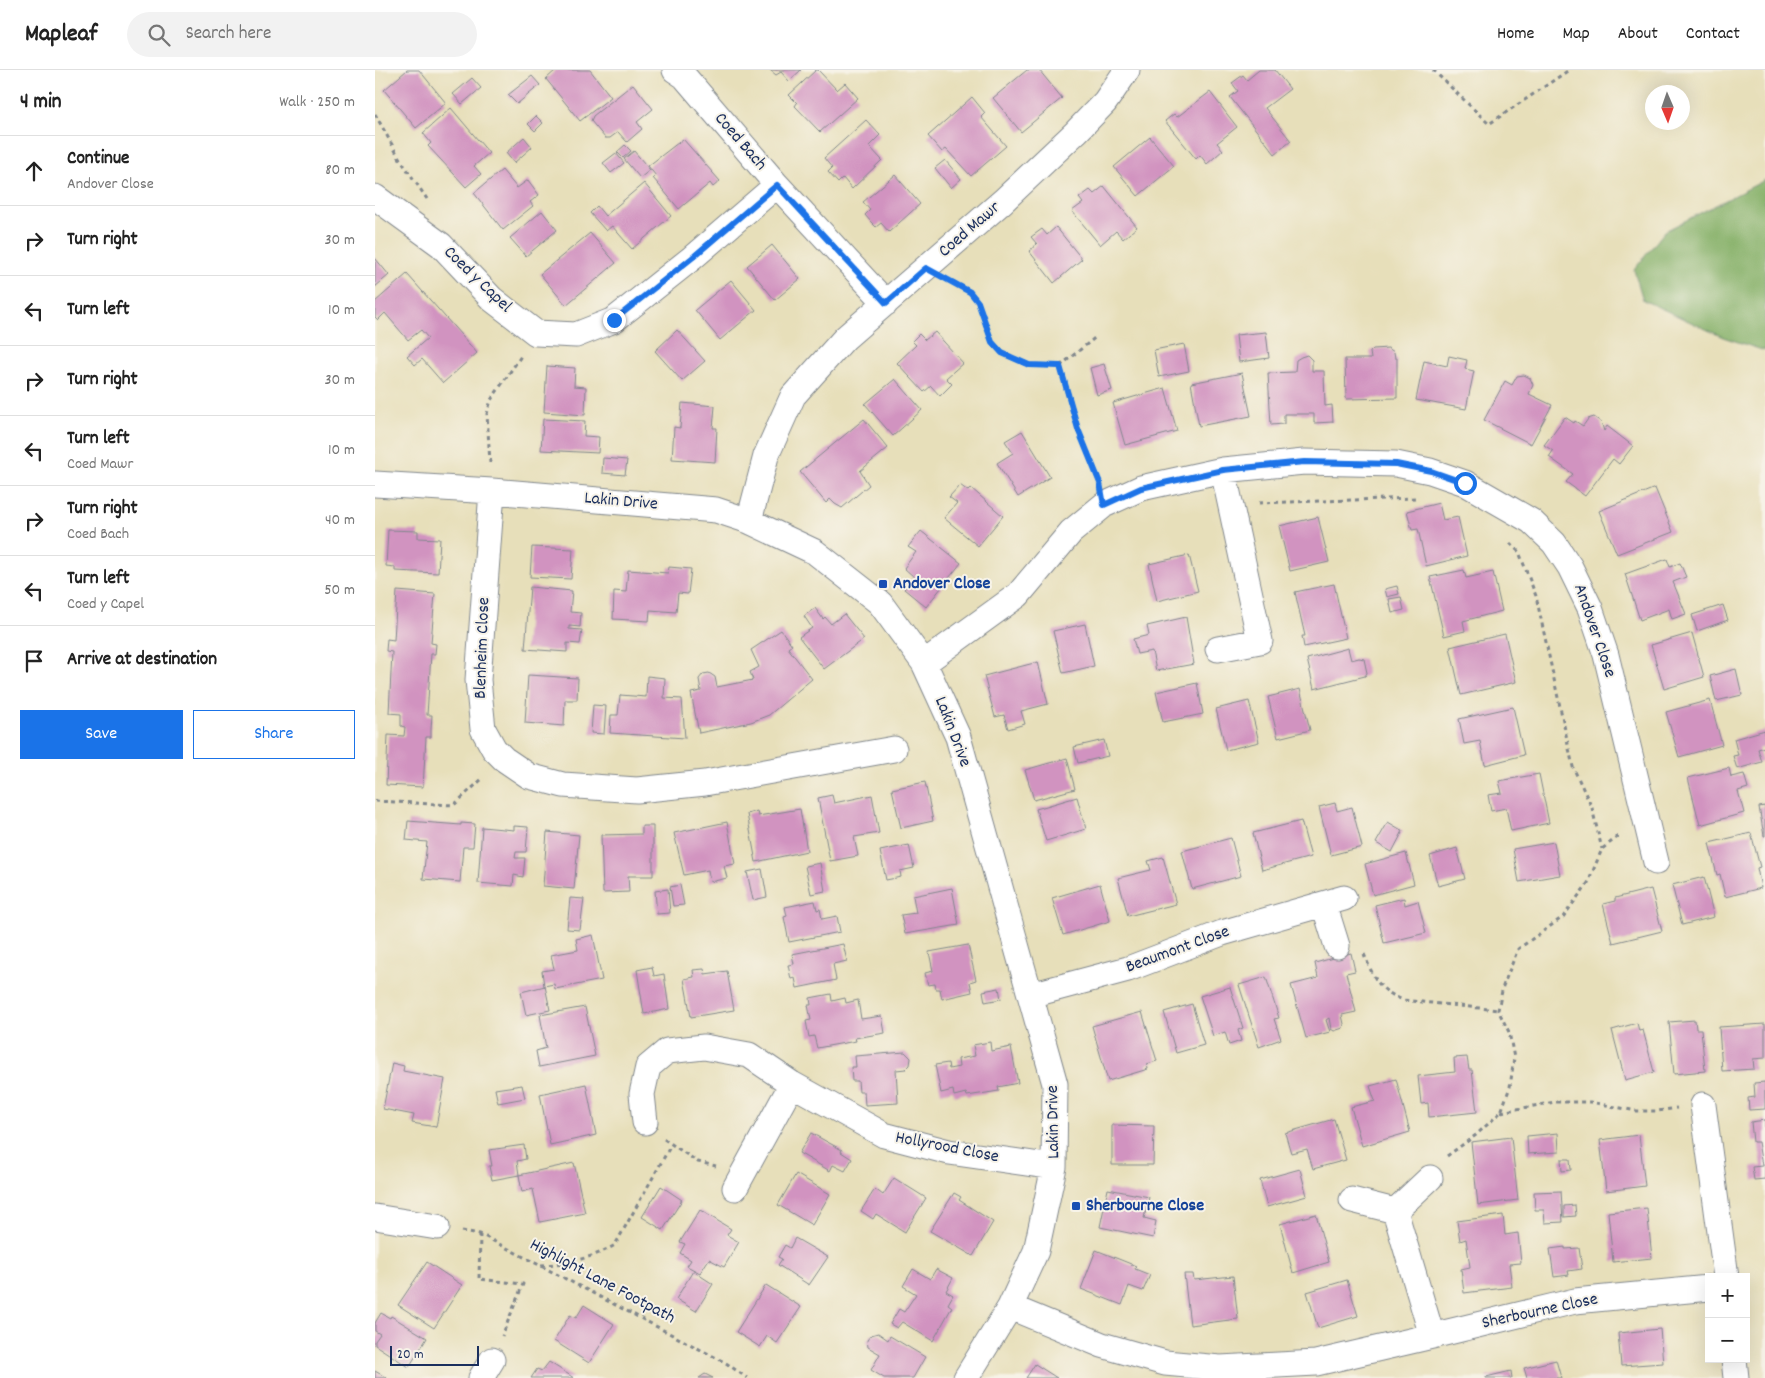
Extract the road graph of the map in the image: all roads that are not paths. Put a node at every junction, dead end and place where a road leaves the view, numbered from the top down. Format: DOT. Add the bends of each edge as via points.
graph roads {
  1 [pos="675,70"];
  2 [pos="1127,70"];
  3 [pos="777,185"];
  4 [pos="375,197"];
  5 [pos="886,303"];
  6 [pos="1223,470"];
  7 [pos="375,484"];
  8 [pos="492,491"];
  9 [pos="749,520"];
  10 [pos="1218,649"];
  11 [pos="924,663"];
  12 [pos="894,749"];
  13 [pos="1656,862"];
  14 [pos="1337,946"];
  15 [pos="1031,995"];
  16 [pos="792,1084"];
  17 [pos="1703,1105"];
  18 [pos="645,1122"];
  19 [pos="1054,1167"];
  20 [pos="1429,1178"];
  21 [pos="735,1188"];
  22 [pos="1353,1200"];
  23 [pos="1395,1211"];
  24 [pos="375,1217"];
  25 [pos="437,1227"];
  26 [pos="1725,1273"];
  27 [pos="1705,1288"];
  28 [pos="1010,1307"];
  29 [pos="1432,1336"];
  30 [pos="1734,1363"];
  31 [pos="965,1378"];
  32 [pos="1736,1378"];
  1 -- 3 [label="street, Coed Bach"];
  2 -- 5 [label="street, Coed Mawr" via="1105,102 1076,132"];
  3 -- 4 [label="street, Coed y Capel" via="614,320 575,336 536,333 492,299 441,245"];
  3 -- 5 [label="street, Coed Bach"];
  5 -- 9 [label="street, Coed Mawr" via="845,338 793,396 766,456"];
  6 -- 10 [label="street" via="1260,640"];
  6 -- 11 [label="street, Andover Close" via="1141,488 1104,505 1071,532 1018,595"];
  6 -- 13 [label="street, Andover Close" via="1304,462 1396,464 1431,471 1465,483 1531,521 1554,543 1590,608 1605,655"];
  7 -- 8 [label="street, Lakin Drive"];
  8 -- 9 [label="street, Lakin Drive" via="716,510"];
  8 -- 12 [label="street, Blenheim Close" via="478,680 483,729 494,749 529,776 563,785 637,790 705,783"];
  9 -- 11 [label="street, Lakin Drive" via="815,552 880,603"];
  11 -- 15 [label="street, Lakin Drive" via="958,737"];
  14 -- 15 [label="street, Beaumont Close" via="1334,901 1222,933 1128,969"];
  15 -- 19 [label="street, Lakin Drive" via="1055,1084"];
  16 -- 18 [label="street, Hollyrood Close" via="749,1055 705,1047 667,1051 648,1067 642,1094"];
  16 -- 19 [label="street, Hollyrood Close" via="884,1135 949,1152"];
  16 -- 21 [label="street"];
  17 -- 26 [label="street"];
  19 -- 28 [label="street, Lakin Drive" via="1037,1251"];
  20 -- 23 [label="street"];
  22 -- 23 [label="street"];
  23 -- 29 [label="street"];
  24 -- 25 [label="street"];
  27 -- 29 [label="street, Sherbourne Close" via="1575,1301"];
  28 -- 29 [label="street, Sherbourne Close" via="1111,1348 1165,1363 1220,1368 1315,1363"];
  28 -- 31 [label="street, Lakin Drive"];
  30 -- 32 [label="street"];
}
